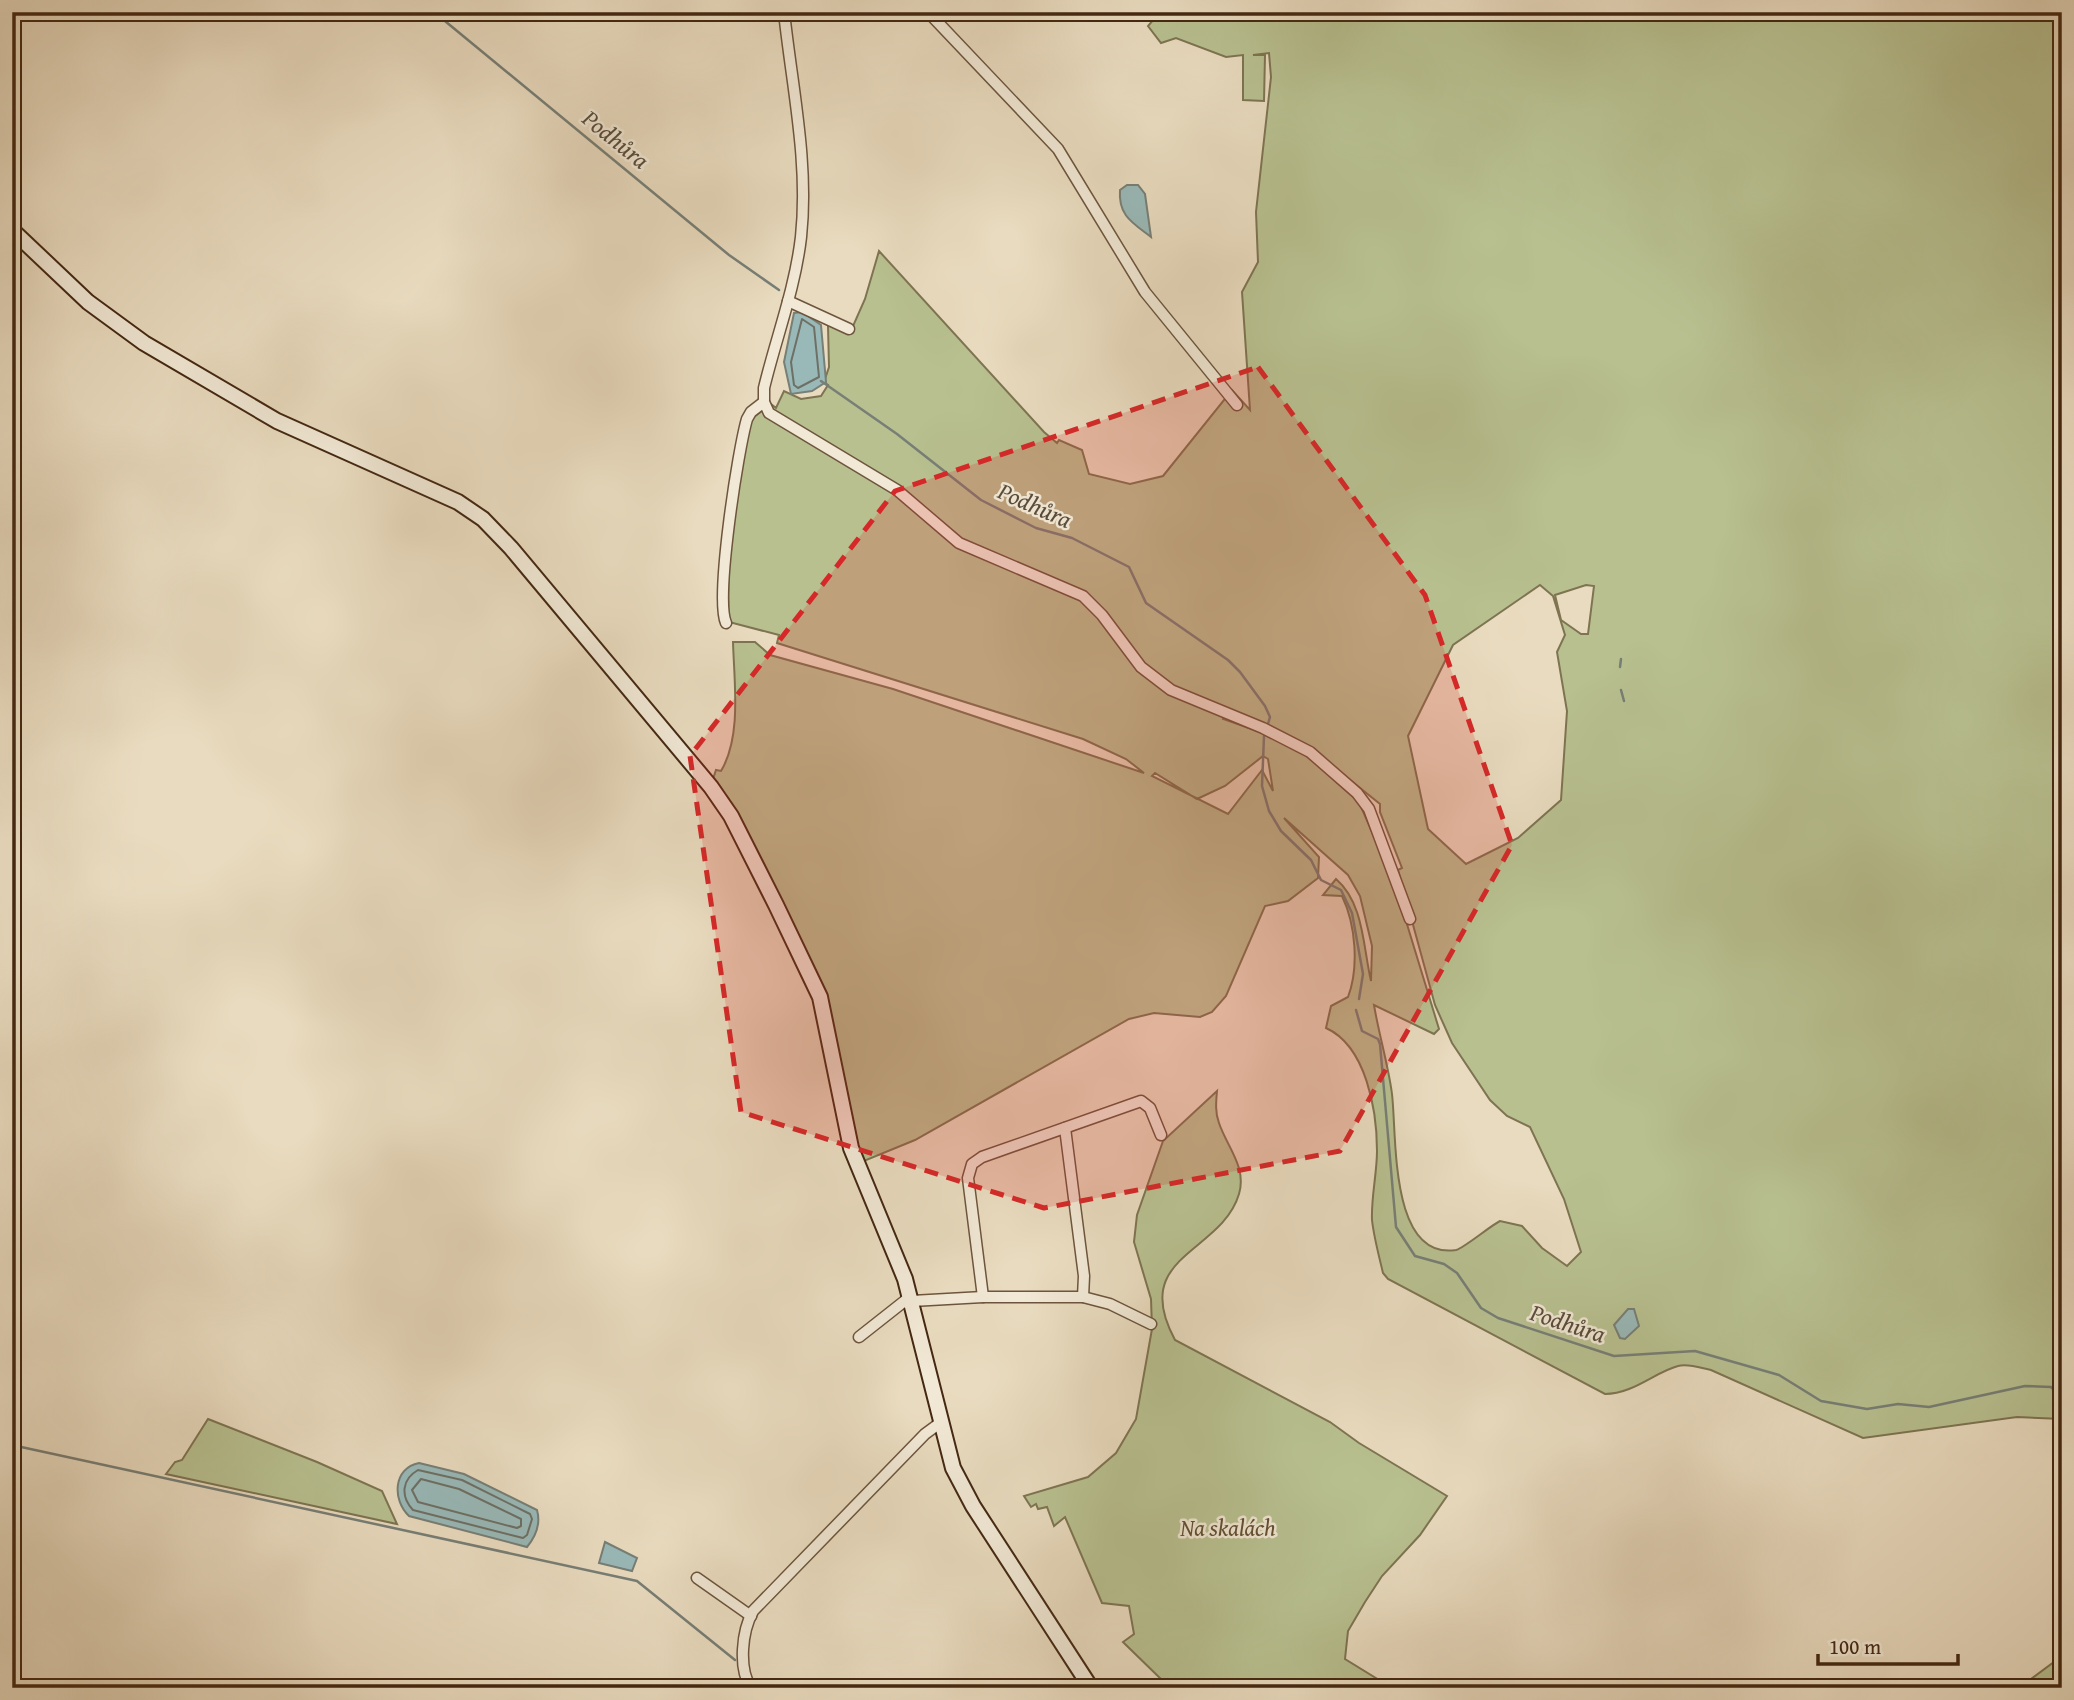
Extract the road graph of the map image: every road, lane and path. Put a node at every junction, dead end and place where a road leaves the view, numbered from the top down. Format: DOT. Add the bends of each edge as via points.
graph roads {
  1 [pos="785,12"];
  2 [pos="928,12"];
  3 [pos="12,230"];
  4 [pos="788,301"];
  5 [pos="849,330"];
  6 [pos="764,402"];
  7 [pos="1237,405"];
  8 [pos="726,623"];
  9 [pos="1410,919"];
  10 [pos="1065,1128"];
  11 [pos="1161,1135"];
  12 [pos="983,1297"];
  13 [pos="1083,1297"];
  14 [pos="911,1299"];
  15 [pos="1151,1325"];
  16 [pos="859,1337"];
  17 [pos="940,1423"];
  18 [pos="697,1578"];
  19 [pos="751,1616"];
  20 [pos="748,1687"];
  21 [pos="1091,1688"];
  1 -- 4 [label="street" via="804,181 801,237"];
  2 -- 7 [label="street" via="1058,149 1145,292"];
  3 -- 14 [label="main road" via="88,302 155,349 277,421 475,512 511,548 669,735 726,810 820,997 851,1148"];
  4 -- 5 [label="street"];
  4 -- 6 [label="street"];
  6 -- 8 [label="street" via="747,419 734,488 724,584"];
  6 -- 9 [label="street" via="780,422 906,497 959,544 1083,596 1141,667 1171,690 1310,752 1369,809"];
  10 -- 11 [label="street" via="1141,1101 1150,1108"];
  10 -- 12 [label="street" via="982,1157 970,1167"];
  10 -- 13 [label="street"];
  12 -- 13 [label="street"];
  12 -- 14 [label="street"];
  13 -- 15 [label="street" via="1110,1304"];
  14 -- 16 [label="street"];
  14 -- 17 [label="main road"];
  17 -- 19 [label="street" via="825,1534"];
  17 -- 21 [label="main road" via="966,1493"];
  18 -- 19 [label="street"];
  19 -- 20 [label="street" via="743,1661"];
}
